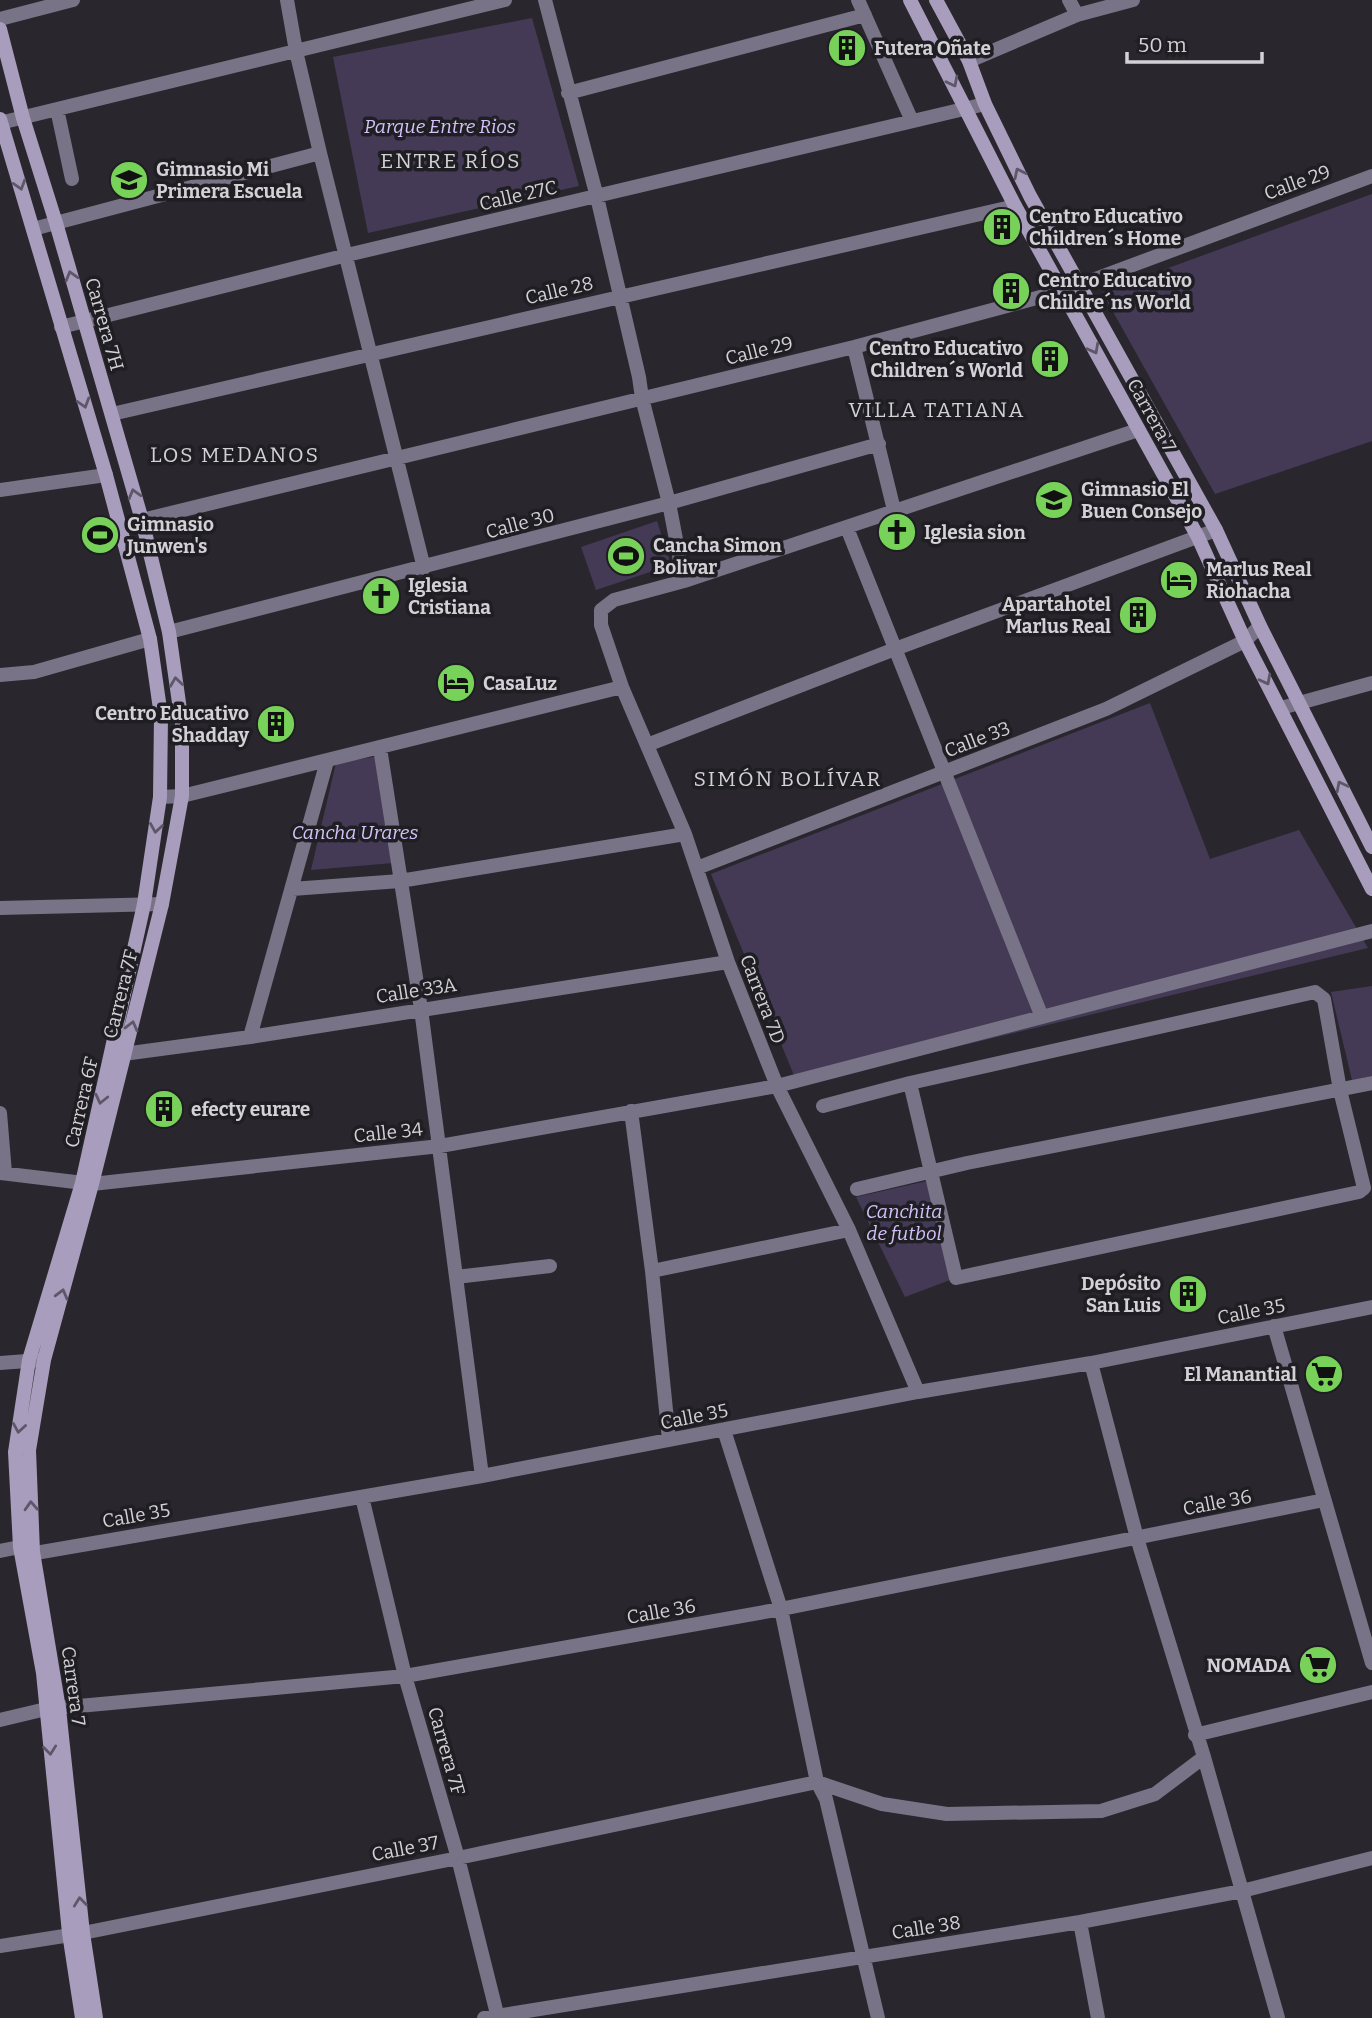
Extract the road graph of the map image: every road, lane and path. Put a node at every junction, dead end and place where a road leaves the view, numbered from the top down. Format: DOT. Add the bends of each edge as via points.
graph roads {
  1 [pos="73,0"];
  2 [pos="288,0"];
  3 [pos="505,0"];
  4 [pos="545,0"];
  5 [pos="858,0"];
  6 [pos="911,0"];
  7 [pos="936,0"];
  8 [pos="1069,0"];
  9 [pos="1133,0"];
  10 [pos="865,15"];
  11 [pos="1077,15"];
  12 [pos="0,19"];
  13 [pos="0,29"];
  14 [pos="296,51"];
  15 [pos="969,61"];
  16 [pos="568,93"];
  17 [pos="985,104"];
  18 [pos="57,109"];
  19 [pos="967,109"];
  20 [pos="23,118"];
  21 [pos="912,121"];
  22 [pos="0,122"];
  23 [pos="320,153"];
  24 [pos="1372,176"];
  25 [pos="72,179"];
  26 [pos="597,197"];
  27 [pos="1015,206"];
  28 [pos="56,223"];
  29 [pos="33,229"];
  30 [pos="347,255"];
  31 [pos="1079,284"];
  32 [pos="1063,291"];
  33 [pos="621,296"];
  34 [pos="83,320"];
  35 [pos="61,327"];
  36 [pos="854,346"];
  37 [pos="372,354"];
  38 [pos="642,398"];
  39 [pos="111,414"];
  40 [pos="1138,430"];
  41 [pos="879,444"];
  42 [pos="398,458"];
  43 [pos="106,475"];
  44 [pos="0,490"];
  45 [pos="669,503"];
  46 [pos="894,510"];
  47 [pos="142,520"];
  48 [pos="847,528"];
  49 [pos="1216,530"];
  50 [pos="1198,537"];
  51 [pos="424,568"];
  52 [pos="684,581"];
  53 [pos="1260,625"];
  54 [pos="169,632"];
  55 [pos="150,639"];
  56 [pos="1245,641"];
  57 [pos="895,649"];
  58 [pos="0,675"];
  59 [pos="1372,683"];
  60 [pos="622,687"];
  61 [pos="1298,703"];
  62 [pos="1281,708"];
  63 [pos="648,746"];
  64 [pos="380,748"];
  65 [pos="327,761"];
  66 [pos="946,772"];
  67 [pos="182,796"];
  68 [pos="160,797"];
  69 [pos="685,834"];
  70 [pos="1372,847"];
  71 [pos="697,868"];
  72 [pos="400,881"];
  73 [pos="292,888"];
  74 [pos="1372,889"];
  75 [pos="144,904"];
  76 [pos="162,904"];
  77 [pos="0,908"];
  78 [pos="1372,932"];
  79 [pos="728,962"];
  80 [pos="421,1009"];
  81 [pos="1042,1017"];
  82 [pos="250,1037"];
  83 [pos="118,1055"];
  84 [pos="910,1083"];
  85 [pos="1372,1083"];
  86 [pos="777,1086"];
  87 [pos="1340,1090"];
  88 [pos="823,1106"];
  89 [pos="632,1111"];
  90 [pos="0,1113"];
  91 [pos="440,1146"];
  92 [pos="931,1172"];
  93 [pos="3,1173"];
  94 [pos="87,1184"];
  95 [pos="858,1189"];
  96 [pos="849,1230"];
  97 [pos="550,1266"];
  98 [pos="652,1271"];
  99 [pos="456,1277"];
  100 [pos="1372,1307"];
  101 [pos="1274,1326"];
  102 [pos="29,1360"];
  103 [pos="44,1360"];
  104 [pos="0,1363"];
  105 [pos="1091,1363"];
  106 [pos="918,1392"];
  107 [pos="724,1430"];
  108 [pos="669,1440"];
  109 [pos="482,1476"];
  110 [pos="362,1497"];
  111 [pos="1324,1500"];
  112 [pos="1137,1538"];
  113 [pos="27,1550"];
  114 [pos="0,1551"];
  115 [pos="780,1609"];
  116 [pos="1372,1663"];
  117 [pos="405,1676"];
  118 [pos="1372,1692"];
  119 [pos="52,1709"];
  120 [pos="0,1720"];
  121 [pos="1195,1735"];
  122 [pos="1203,1757"];
  123 [pos="817,1782"];
  124 [pos="458,1858"];
  125 [pos="1372,1858"];
  126 [pos="1242,1891"];
  127 [pos="1080,1922"];
  128 [pos="76,1933"];
  129 [pos="0,1946"];
  130 [pos="865,1956"];
  131 [pos="491,2016"];
  132 [pos="82,2018"];
  133 [pos="96,2018"];
  134 [pos="878,2018"];
  135 [pos="1098,2018"];
  136 [pos="1278,2018"];
  1 -- 12 [label="street"];
  2 -- 14 [label="street"];
  3 -- 14 [label="street"];
  4 -- 16 [label="street"];
  5 -- 10 [label="street"];
  6 -- 19 [label="street, Carrera 7, one-way"];
  7 -- 15 [label="street, Carrera 7"];
  8 -- 11 [label="street"];
  9 -- 11 [label="street"];
  10 -- 16 [label="street"];
  10 -- 21 [label="street"];
  11 -- 15 [label="street"];
  13 -- 20 [label="street, Carrera 7H"];
  14 -- 18 [label="street"];
  14 -- 23 [label="street"];
  15 -- 17 [label="street, Carrera 7"];
  16 -- 26 [label="street"];
  17 -- 19 [label="street, Calle 27C"];
  31 -- 17 [label="street, Carrera 7, one-way"];
  18 -- 20 [label="street"];
  18 -- 25 [label="street"];
  19 -- 21 [label="street, Calle 27C"];
  19 -- 27 [label="street, Carrera 7"];
  20 -- 22 [label="street"];
  20 -- 28 [label="street, Carrera 7H"];
  21 -- 26 [label="street, Calle 27C"];
  22 -- 29 [label="street, one-way"];
  23 -- 28 [label="street"];
  23 -- 30 [label="street"];
  24 -- 31 [label="street, Calle 29"];
  26 -- 30 [label="street, Calle 27C"];
  26 -- 33 [label="street"];
  27 -- 32 [label="street, Carrera 7"];
  27 -- 33 [label="street, Calle 28"];
  28 -- 29 [label="street"];
  34 -- 28 [label="street, Carrera 7H, one-way"];
  29 -- 35 [label="street"];
  30 -- 34 [label="street, Calle 27C"];
  30 -- 37 [label="street"];
  31 -- 32 [label="street, Calle 29"];
  31 -- 49 [label="street, Carrera 7"];
  32 -- 36 [label="street, Calle 29"];
  32 -- 40 [label="street, Carrera 7, one-way"];
  33 -- 37 [label="street, Calle 28"];
  33 -- 38 [label="street"];
  34 -- 35 [label="street, Calle 27C"];
  34 -- 39 [label="street, Carrera 7H"];
  35 -- 43 [label="street, one-way"];
  36 -- 38 [label="street, Calle 29"];
  36 -- 41 [label="street"];
  37 -- 39 [label="street, Calle 28"];
  37 -- 42 [label="street"];
  38 -- 42 [label="street, Calle 29"];
  38 -- 45 [label="street"];
  47 -- 39 [label="street, Carrera 7H, one-way"];
  40 -- 46 [label="street"];
  40 -- 50 [label="street, Carrera 7"];
  41 -- 45 [label="street, Calle 30"];
  41 -- 46 [label="street"];
  42 -- 47 [label="street, Calle 29"];
  42 -- 51 [label="street"];
  43 -- 44 [label="street"];
  43 -- 55 [label="street"];
  45 -- 51 [label="street, Calle 30"];
  45 -- 52 [label="street"];
  46 -- 48 [label="street"];
  47 -- 54 [label="street, Carrera 7H"];
  48 -- 52 [label="street"];
  48 -- 57 [label="street"];
  49 -- 50 [label="street"];
  49 -- 53 [label="street, Carrera 7"];
  50 -- 56 [label="street, Carrera 7"];
  50 -- 57 [label="street"];
  51 -- 54 [label="street, Calle 30"];
  52 -- 60 [label="street, Carrera 7D" via="614,600 601,610 601,625"];
  53 -- 56 [label="street, Calle 33"];
  53 -- 61 [label="street, Carrera 7"];
  67 -- 54 [label="street, Carrera 7F, one-way" via="182,724"];
  55 -- 58 [label="street" via="34,672"];
  55 -- 68 [label="street, Carrera 6F" via="161,716"];
  56 -- 62 [label="street, Carrera 7, one-way"];
  56 -- 66 [label="street, Calle 33" via="1106,709"];
  57 -- 63 [label="street"];
  57 -- 66 [label="street"];
  59 -- 61 [label="street"];
  60 -- 63 [label="street, Carrera 7D"];
  60 -- 64 [label="street"];
  61 -- 62 [label="street"];
  70 -- 61 [label="street, Carrera 7, one-way"];
  62 -- 74 [label="street, Carrera 7"];
  63 -- 69 [label="street, Carrera 7D"];
  64 -- 65 [label="street"];
  64 -- 72 [label="street"];
  65 -- 67 [label="street"];
  65 -- 73 [label="street"];
  66 -- 71 [label="street, Calle 33"];
  66 -- 81 [label="street"];
  67 -- 68 [label="street"];
  67 -- 76 [label="street, Carrera 7F"];
  68 -- 75 [label="street, Carrera 6F, one-way"];
  69 -- 71 [label="street, Carrera 7D"];
  69 -- 72 [label="street"];
  71 -- 79 [label="street, Carrera 7D"];
  72 -- 73 [label="street"];
  72 -- 80 [label="street"];
  73 -- 82 [label="street"];
  75 -- 76 [label="street"];
  75 -- 77 [label="street"];
  75 -- 83 [label="street, Carrera 6F"];
  83 -- 76 [label="street, Carrera 7F, one-way"];
  78 -- 81 [label="street"];
  79 -- 80 [label="street, Calle 33A"];
  79 -- 86 [label="street, Carrera 7D"];
  80 -- 82 [label="street, Calle 33A"];
  80 -- 91 [label="street"];
  81 -- 86 [label="street"];
  82 -- 83 [label="street, Calle 33A"];
  83 -- 94 [label="street, Carrera 7F"];
  84 -- 87 [label="street" via="1315,992 1324,999"];
  84 -- 88 [label="street"];
  84 -- 92 [label="street"];
  85 -- 87 [label="street"];
  86 -- 89 [label="street, Calle 34"];
  86 -- 96 [label="street, Carrera 7D"];
  87 -- 92 [label="street"];
  87 -- 92 [label="street" via="1364,1188 1359,1192 956,1278"];
  89 -- 91 [label="street, Calle 34"];
  89 -- 98 [label="street"];
  90 -- 93 [label="street"];
  91 -- 94 [label="street, Calle 34"];
  91 -- 99 [label="street"];
  92 -- 95 [label="street"];
  93 -- 94 [label="street, Calle 34"];
  94 -- 102 [label="street"];
  103 -- 94 [label="street, Carrera 7F, one-way"];
  96 -- 98 [label="street"];
  96 -- 106 [label="street, Carrera 7D"];
  97 -- 99 [label="street"];
  98 -- 108 [label="street"];
  99 -- 109 [label="street"];
  100 -- 101 [label="street, Calle 35"];
  101 -- 105 [label="street, Calle 35"];
  101 -- 111 [label="street"];
  102 -- 103 [label="street"];
  102 -- 104 [label="street"];
  102 -- 113 [label="street, Carrera 7, one-way" via="15,1452"];
  113 -- 103 [label="street, Carrera 7, one-way" via="29,1450"];
  105 -- 106 [label="street, Calle 35"];
  105 -- 112 [label="street"];
  106 -- 107 [label="street, Calle 35"];
  107 -- 108 [label="street, Calle 35"];
  107 -- 115 [label="street"];
  108 -- 109 [label="street, Calle 35"];
  109 -- 110 [label="street, Calle 35"];
  110 -- 113 [label="street, Calle 35"];
  110 -- 117 [label="street, Carrera 7F"];
  111 -- 112 [label="street, Calle 36"];
  111 -- 116 [label="street"];
  112 -- 115 [label="street, Calle 36"];
  112 -- 121 [label="street"];
  113 -- 114 [label="street, Calle 35"];
  113 -- 119 [label="street, Carrera 7"];
  115 -- 117 [label="street, Calle 36"];
  115 -- 123 [label="street"];
  117 -- 119 [label="street, Calle 36"];
  117 -- 124 [label="street, Carrera 7F"];
  118 -- 121 [label="street"];
  119 -- 120 [label="street, Calle 36"];
  119 -- 128 [label="street, Carrera 7"];
  121 -- 122 [label="street"];
  122 -- 123 [label="street" via="1155,1794 1101,1811 947,1814 882,1804"];
  122 -- 126 [label="street"];
  123 -- 124 [label="street, Calle 37"];
  123 -- 130 [label="street" via="826,1798"];
  124 -- 128 [label="street, Calle 37"];
  124 -- 131 [label="street, Carrera 7F"];
  125 -- 126 [label="street, Calle 38"];
  126 -- 127 [label="street, Calle 38"];
  126 -- 136 [label="street"];
  127 -- 130 [label="street, Calle 38"];
  127 -- 135 [label="street"];
  128 -- 129 [label="street, Calle 37"];
  128 -- 132 [label="street, Carrera 7"];
  128 -- 133 [label="street, Carrera 7"];
  130 -- 131 [label="street, Calle 38"];
  130 -- 134 [label="street"];
}
